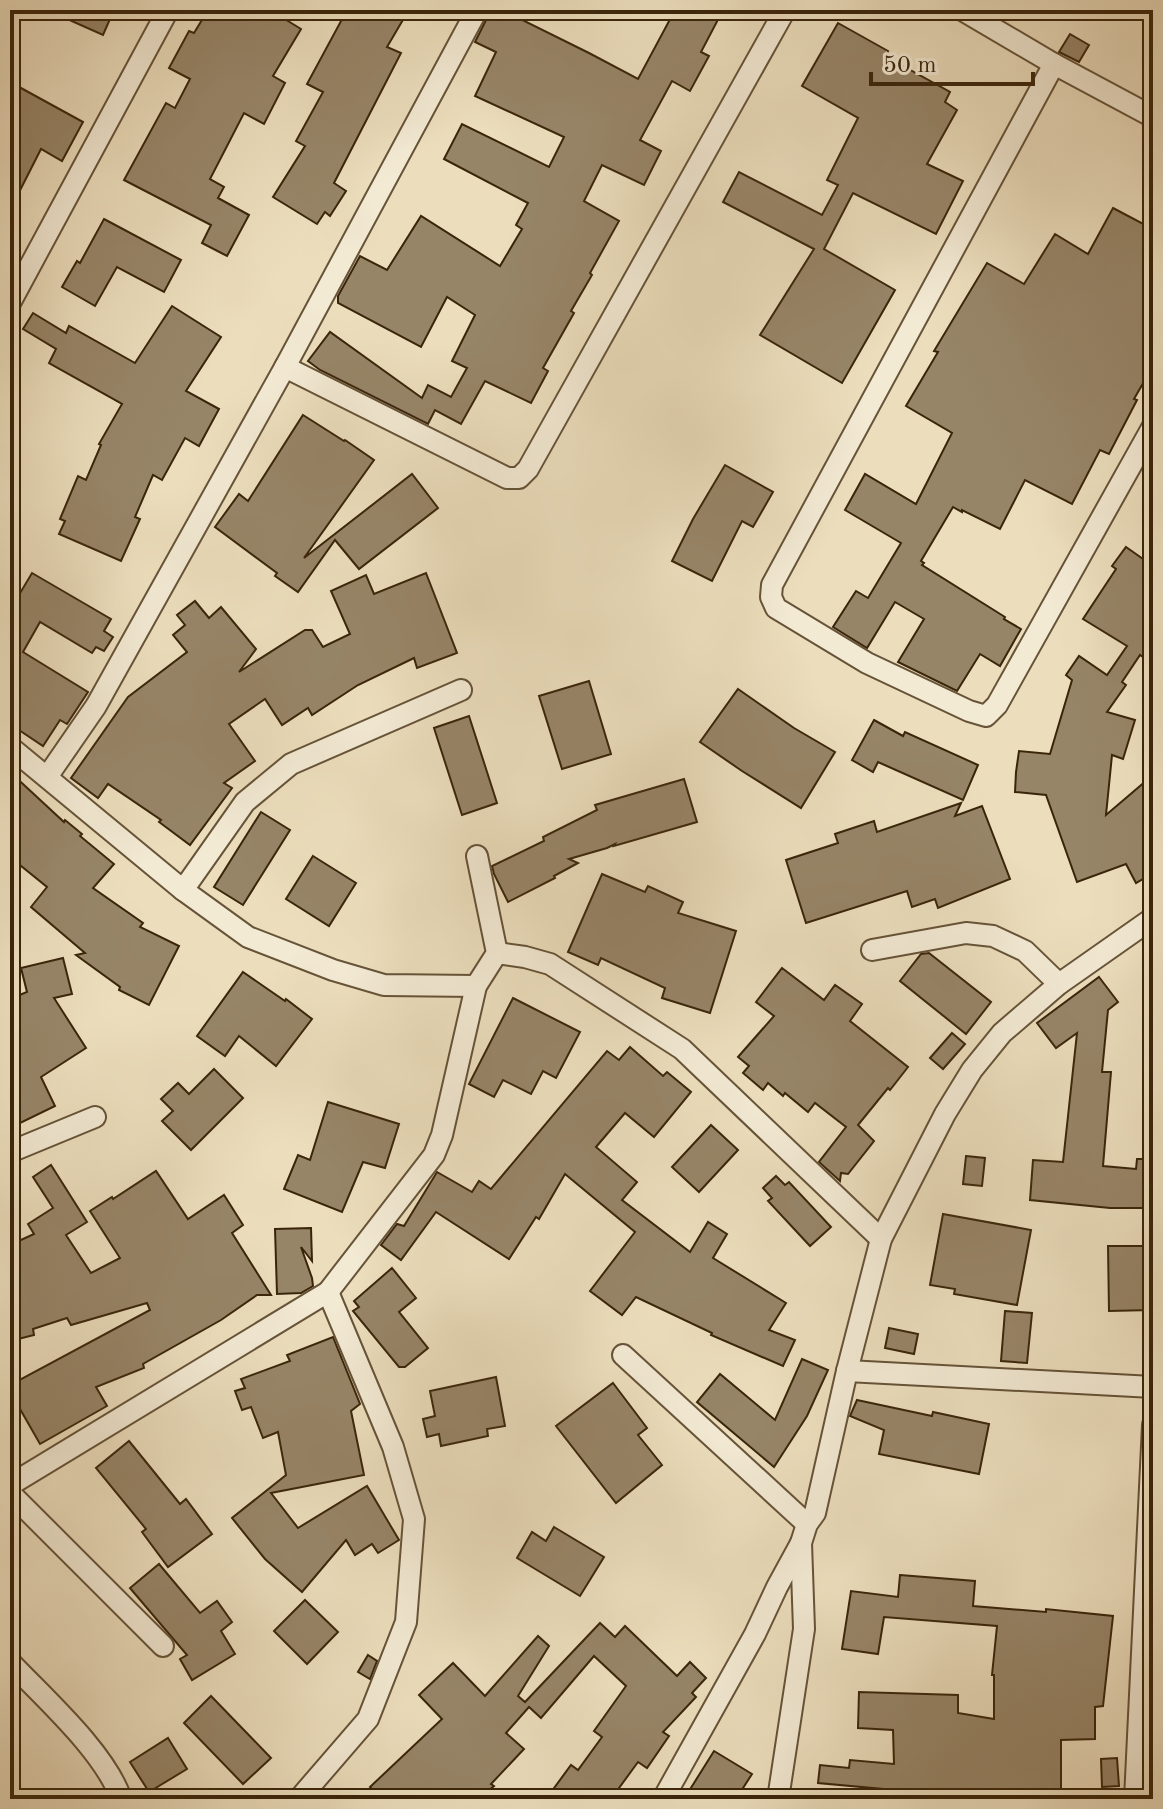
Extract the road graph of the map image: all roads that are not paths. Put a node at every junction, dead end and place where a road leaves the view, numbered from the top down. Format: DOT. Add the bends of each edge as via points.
graph roads {
  1 [pos="168,10"];
  2 [pos="477,10"];
  3 [pos="785,10"];
  4 [pos="962,10"];
  5 [pos="1054,64"];
  6 [pos="1153,117"];
  7 [pos="10,303"];
  8 [pos="285,367"];
  9 [pos="1153,426"];
  10 [pos="461,690"];
  11 [pos="10,747"];
  12 [pos="47,777"];
  13 [pos="477,856"];
  14 [pos="183,890"];
  15 [pos="1153,918"];
  16 [pos="872,950"];
  17 [pos="497,953"];
  18 [pos="1059,984"];
  19 [pos="476,986"];
  20 [pos="95,1117"];
  21 [pos="10,1152"];
  22 [pos="881,1239"];
  23 [pos="328,1292"];
  24 [pos="623,1355"];
  25 [pos="847,1371"];
  26 [pos="1153,1387"];
  27 [pos="1153,1425"];
  28 [pos="10,1485"];
  29 [pos="10,1493"];
  30 [pos="808,1526"];
  31 [pos="163,1646"];
  32 [pos="10,1662"];
  33 [pos="121,1799"];
  34 [pos="299,1799"];
  35 [pos="663,1799"];
  36 [pos="778,1799"];
  37 [pos="1135,1799"];
  1 -- 7 [label="street"];
  2 -- 8 [label="street"];
  3 -- 8 [label="street" via="519,478 507,478"];
  4 -- 5 [label="street"];
  5 -- 6 [label="street"];
  5 -- 9 [label="street" via="772,585 776,608 867,663 986,716 997,705"];
  8 -- 12 [label="street" via="96,706"];
  10 -- 14 [label="street" via="291,764 245,802"];
  11 -- 12 [label="street"];
  12 -- 14 [label="street"];
  13 -- 17 [label="street"];
  14 -- 19 [label="street" via="248,937 333,970 384,985"];
  15 -- 18 [label="street"];
  16 -- 18 [label="street" via="966,933 993,936 1025,951"];
  17 -- 19 [label="street"];
  17 -- 22 [label="street" via="550,964 682,1049"];
  18 -- 22 [label="street" via="1002,1033 972,1070"];
  19 -- 23 [label="street" via="434,1155"];
  20 -- 21 [label="street"];
  22 -- 25 [label="street"];
  23 -- 28 [label="street"];
  23 -- 34 [label="street" via="393,1447 414,1519 406,1622 368,1719"];
  24 -- 30 [label="street"];
  25 -- 26 [label="street"];
  25 -- 30 [label="street"];
  27 -- 37 [label="street"];
  29 -- 31 [label="street"];
  30 -- 35 [label="street"];
  30 -- 36 [label="street" via="804,1629"];
  32 -- 33 [label="street" via="99,1758"];
}
